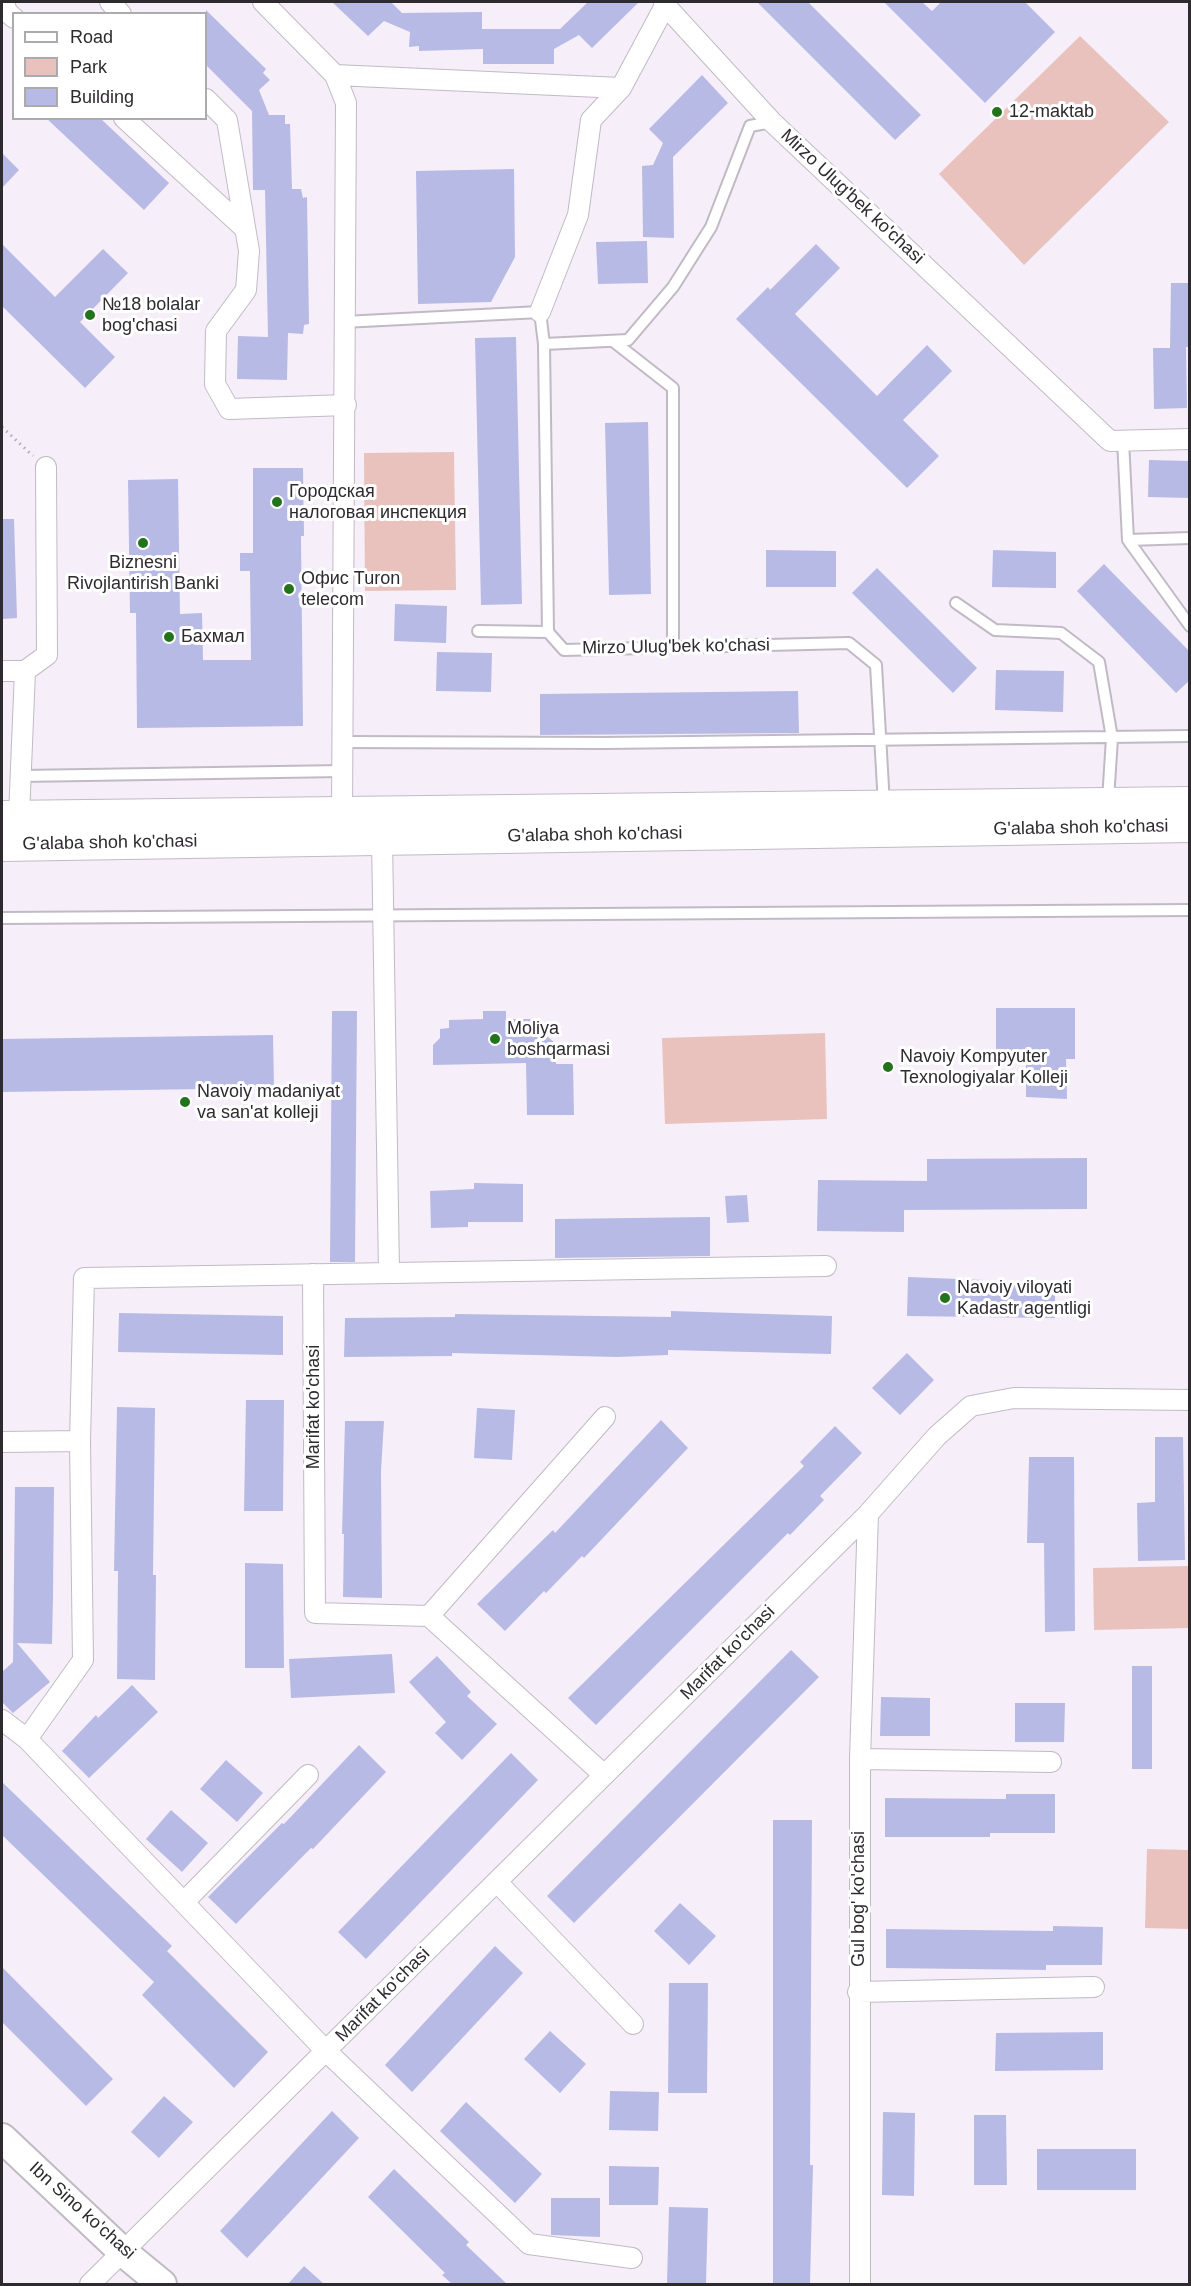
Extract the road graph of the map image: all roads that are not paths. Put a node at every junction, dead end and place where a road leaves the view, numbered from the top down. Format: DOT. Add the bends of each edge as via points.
graph roads {
  1 [pos="4,2"];
  2 [pos="263,2"];
  3 [pos="665,3"];
  4 [pos="12,16"];
  5 [pos="335,75"];
  6 [pos="621,88"];
  7 [pos="207,100"];
  8 [pos="126,120"];
  9 [pos="772,122"];
  10 [pos="243,227"];
  11 [pos="540,312"];
  12 [pos="343,322"];
  13 [pos="613,340"];
  14 [pos="544,345"];
  15 [pos="346,405"];
  16 [pos="1190,439"];
  17 [pos="1123,440"];
  18 [pos="45,467"];
  19 [pos="1190,538"];
  20 [pos="1128,540"];
  21 [pos="956,603"];
  22 [pos="1190,626"];
  23 [pos="478,631"];
  24 [pos="548,632"];
  25 [pos="673,647"];
  26 [pos="2,670"];
  27 [pos="25,671"];
  28 [pos="1190,736"];
  29 [pos="1112,738"];
  30 [pos="881,740"];
  31 [pos="343,742"];
  32 [pos="343,771"];
  33 [pos="21,776"];
  34 [pos="1190,802"];
  35 [pos="1108,804"];
  36 [pos="884,806"];
  37 [pos="342,813"];
  38 [pos="10,817"];
  39 [pos="1190,826"];
  40 [pos="382,839"];
  41 [pos="2,845"];
  42 [pos="1190,910"];
  43 [pos="385,914"];
  44 [pos="2,918"];
  45 [pos="826,1266"];
  46 [pos="390,1272"];
  47 [pos="313,1274"];
  48 [pos="1190,1400"];
  49 [pos="605,1417"];
  50 [pos="2,1442"];
  51 [pos="80,1442"];
  52 [pos="868,1514"];
  53 [pos="429,1616"];
  54 [pos="2,1720"];
  55 [pos="27,1739"];
  56 [pos="860,1759"];
  57 [pos="1051,1762"];
  58 [pos="308,1775"];
  59 [pos="604,1775"];
  60 [pos="497,1882"];
  61 [pos="183,1902"];
  62 [pos="1094,1987"];
  63 [pos="858,1992"];
  64 [pos="633,2024"];
  65 [pos="326,2051"];
  66 [pos="2,2138"];
  67 [pos="2,2159"];
  68 [pos="118,2257"];
  69 [pos="632,2258"];
  70 [pos="90,2284"];
  71 [pos="136,2284"];
  72 [pos="162,2284"];
  73 [pos="860,2284"];
  1 -- 4 [label="street"];
  2 -- 5 [label="street"];
  3 -- 6 [label="street"];
  3 -- 9 [label="street, Mirzo Ulug'bek ko'chasi"];
  5 -- 6 [label="street"];
  5 -- 12 [label="street" via="345,103"];
  6 -- 11 [label="street" via="591,120 578,215"];
  7 -- 10 [label="street" via="226,120"];
  8 -- 10 [label="street"];
  9 -- 13 [label="lane" via="750,126 711,227 674,287 628,340"];
  9 -- 17 [label="street, Mirzo Ulug'bek ko'chasi" via="1110,441"];
  10 -- 15 [label="street" via="249,251 246,290 216,331 215,384 229,409"];
  11 -- 12 [label="lane"];
  11 -- 14 [label="lane"];
  12 -- 15 [label="street"];
  13 -- 14 [label="lane"];
  13 -- 25 [label="lane" via="673,388"];
  14 -- 24 [label="lane"];
  15 -- 31 [label="street"];
  16 -- 17 [label="street, Mirzo Ulug'bek ko'chasi"];
  17 -- 20 [label="lane"];
  18 -- 27 [label="street" via="46,655"];
  19 -- 20 [label="lane"];
  20 -- 22 [label="lane"];
  21 -- 29 [label="lane" via="995,630 1061,633 1099,662"];
  23 -- 24 [label="lane"];
  24 -- 25 [label="lane, Mirzo Ulug'bek ko'chasi" via="564,650"];
  25 -- 30 [label="lane, Mirzo Ulug'bek ko'chasi" via="849,643 876,665"];
  26 -- 27 [label="street"];
  27 -- 33 [label="street"];
  28 -- 29 [label="lane"];
  29 -- 30 [label="lane"];
  29 -- 35 [label="lane"];
  30 -- 31 [label="lane"];
  30 -- 36 [label="lane"];
  31 -- 32 [label="street"];
  32 -- 33 [label="lane"];
  32 -- 37 [label="street"];
  33 -- 38 [label="street"];
  34 -- 35 [label="main road, G'alaba shoh ko'chasi"];
  35 -- 36 [label="main road, G'alaba shoh ko'chasi"];
  36 -- 37 [label="main road, G'alaba shoh ko'chasi"];
  37 -- 38 [label="main road, G'alaba shoh ko'chasi"];
  39 -- 40 [label="main road, G'alaba shoh ko'chasi"];
  40 -- 41 [label="main road, G'alaba shoh ko'chasi"];
  40 -- 43 [label="street"];
  42 -- 43 [label="lane"];
  43 -- 44 [label="lane"];
  43 -- 46 [label="street"];
  45 -- 46 [label="street"];
  46 -- 47 [label="street"];
  47 -- 51 [label="street" via="84,1278"];
  47 -- 53 [label="street, Marifat ko'chasi" via="315,1613"];
  48 -- 52 [label="street, Marifat ko'chasi" via="1014,1398 971,1406 937,1436"];
  49 -- 53 [label="street"];
  50 -- 51 [label="street"];
  51 -- 55 [label="street" via="83,1660"];
  52 -- 56 [label="street, Gul bog' ko'chasi"];
  52 -- 59 [label="street, Marifat ko'chasi"];
  53 -- 59 [label="street"];
  54 -- 55 [label="street, Marifat ko'chasi"];
  55 -- 61 [label="street, Marifat ko'chasi"];
  56 -- 57 [label="street"];
  56 -- 63 [label="street, Gul bog' ko'chasi"];
  58 -- 61 [label="street"];
  59 -- 60 [label="street, Marifat ko'chasi"];
  60 -- 64 [label="street"];
  60 -- 65 [label="street, Marifat ko'chasi"];
  61 -- 65 [label="street, Marifat ko'chasi"];
  62 -- 63 [label="street"];
  63 -- 73 [label="street, Gul bog' ko'chasi"];
  65 -- 68 [label="street, Marifat ko'chasi"];
  65 -- 69 [label="street, Marifat ko'chasi" via="529,2244"];
  66 -- 68 [label="main road, Ibn Sino ko'chasi"];
  67 -- 68 [label="main road, Ibn Sino ko'chasi"];
  68 -- 70 [label="street, Marifat ko'chasi"];
  68 -- 71 [label="main road, Ibn Sino ko'chasi"];
  68 -- 72 [label="main road, Ibn Sino ko'chasi"];
}
